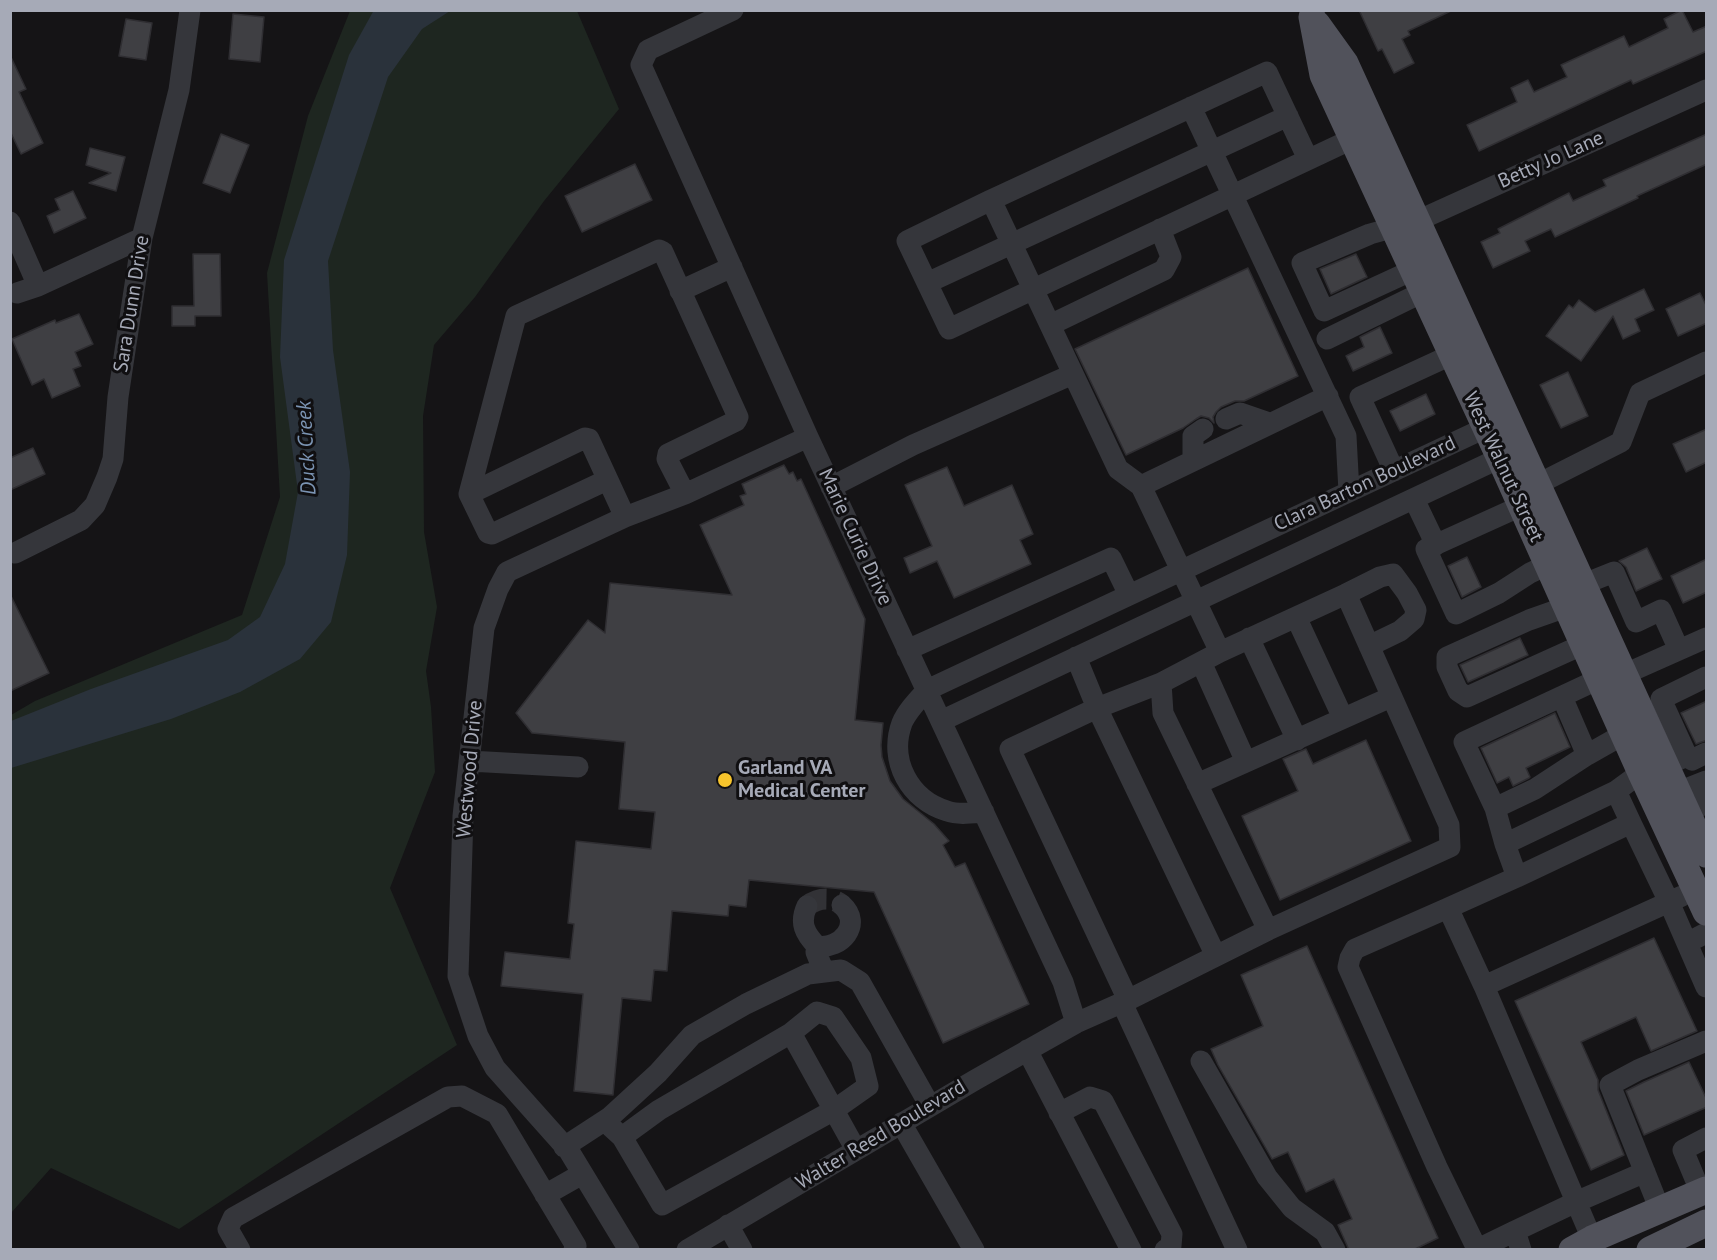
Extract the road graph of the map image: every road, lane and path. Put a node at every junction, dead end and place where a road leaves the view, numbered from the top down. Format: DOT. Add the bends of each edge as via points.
graph roads {
  1 [pos="190,10"];
  2 [pos="733,10"];
  3 [pos="1311,14"];
  4 [pos="1707,90"];
  5 [pos="1191,107"];
  6 [pos="1288,116"];
  7 [pos="1352,139"];
  8 [pos="1212,151"];
  9 [pos="1308,159"];
  10 [pos="1233,195"];
  11 [pos="991,200"];
  12 [pos="10,222"];
  13 [pos="1405,224"];
  14 [pos="1160,229"];
  15 [pos="142,237"];
  16 [pos="1012,245"];
  17 [pos="732,267"];
  18 [pos="1418,281"];
  19 [pos="927,283"];
  20 [pos="38,286"];
  21 [pos="1033,289"];
  22 [pos="680,291"];
  23 [pos="17,294"];
  24 [pos="1050,325"];
  25 [pos="1327,339"];
  26 [pos="1451,355"];
  27 [pos="1707,362"];
  28 [pos="1073,374"];
  29 [pos="1328,396"];
  30 [pos="1226,419"];
  31 [pos="1269,423"];
  32 [pos="1485,428"];
  33 [pos="1203,429"];
  34 [pos="1514,431"];
  35 [pos="808,437"];
  36 [pos="1500,458"];
  37 [pos="1193,460"];
  38 [pos="1394,471"];
  39 [pos="607,480"];
  40 [pos="1538,484"];
  41 [pos="1141,486"];
  42 [pos="831,487"];
  43 [pos="1349,492"];
  44 [pos="469,494"];
  45 [pos="685,494"];
  46 [pos="1414,499"];
  47 [pos="1521,506"];
  48 [pos="625,518"];
  49 [pos="1436,545"];
  50 [pos="12,551"];
  51 [pos="1547,565"];
  52 [pos="1182,570"];
  53 [pos="1584,584"];
  54 [pos="1346,594"];
  55 [pos="1129,595"];
  56 [pos="1196,601"];
  57 [pos="1566,606"];
  58 [pos="1296,617"];
  59 [pos="1250,638"];
  60 [pos="1707,638"];
  61 [pos="1582,645"];
  62 [pos="1369,646"];
  63 [pos="907,650"];
  64 [pos="1679,650"];
  65 [pos="1220,652"];
  66 [pos="1076,657"];
  67 [pos="1201,662"];
  68 [pos="1612,677"];
  69 [pos="1707,677"];
  70 [pos="1161,683"];
  71 [pos="927,690"];
  72 [pos="1392,697"];
  73 [pos="1562,697"];
  74 [pos="1097,708"];
  75 [pos="1343,718"];
  76 [pos="941,721"];
  77 [pos="1624,734"];
  78 [pos="1297,740"];
  79 [pos="1587,755"];
  80 [pos="469,761"];
  81 [pos="1246,762"];
  82 [pos="1675,762"];
  83 [pos="578,767"];
  84 [pos="1707,781"];
  85 [pos="1197,784"];
  86 [pos="1616,791"];
  87 [pos="1691,803"];
  88 [pos="1495,808"];
  89 [pos="984,812"];
  90 [pos="1631,823"];
  91 [pos="1505,844"];
  92 [pos="1707,854"];
  93 [pos="1517,877"];
  94 [pos="1701,901"];
  95 [pos="1669,902"];
  96 [pos="842,905"];
  97 [pos="807,906"];
  98 [pos="1448,908"];
  99 [pos="1268,930"];
  100 [pos="1707,933"];
  101 [pos="844,938"];
  102 [pos="1687,943"];
  103 [pos="817,946"];
  104 [pos="1216,956"];
  105 [pos="824,972"];
  106 [pos="860,982"];
  107 [pos="1484,986"];
  108 [pos="1707,987"];
  109 [pos="1125,1002"];
  110 [pos="1076,1023"];
  111 [pos="791,1032"];
  112 [pos="1707,1041"];
  113 [pos="1027,1050"];
  114 [pos="1201,1061"];
  115 [pos="930,1106"];
  116 [pos="834,1110"];
  117 [pos="1059,1113"];
  118 [pos="604,1121"];
  119 [pos="901,1123"];
  120 [pos="622,1137"];
  121 [pos="1707,1138"];
  122 [pos="564,1147"];
  123 [pos="856,1150"];
  124 [pos="1645,1172"];
  125 [pos="582,1174"];
  126 [pos="1704,1191"];
  127 [pos="545,1194"];
  128 [pos="1576,1202"];
  129 [pos="1659,1210"];
  130 [pos="1707,1223"];
  131 [pos="728,1225"];
  132 [pos="1518,1240"];
  133 [pos="1582,1244"];
  134 [pos="1657,1248"];
  135 [pos="1476,1249"];
  136 [pos="240,1250"];
  137 [pos="574,1250"];
  138 [pos="629,1250"];
  139 [pos="687,1250"];
  140 [pos="742,1250"];
  141 [pos="974,1250"];
  142 [pos="1131,1250"];
  143 [pos="1164,1250"];
  144 [pos="1237,1250"];
  145 [pos="1335,1250"];
  1 -- 15 [label="street, Sara Dunn Drive" via="179,90"];
  2 -- 17 [label="street, Marie Curie Drive" via="648,50 641,64"];
  3 -- 7 [label="main road, West Walnut Street" via="1323,75"];
  3 -- 13 [label="main road, West Walnut Street" via="1345,63"];
  4 -- 13 [label="street, Betty Jo Lane"];
  5 -- 6 [label="street" via="1267,72"];
  5 -- 8 [label="street"];
  5 -- 11 [label="street"];
  6 -- 8 [label="street"];
  6 -- 9 [label="street"];
  7 -- 9 [label="street"];
  7 -- 13 [label="main road, West Walnut Street"];
  8 -- 10 [label="street"];
  8 -- 16 [label="street"];
  9 -- 10 [label="street"];
  10 -- 14 [label="street"];
  10 -- 29 [label="street"];
  11 -- 16 [label="street"];
  11 -- 19 [label="street" via="907,241"];
  12 -- 20 [label="street"];
  13 -- 18 [label="main road, West Walnut Street"];
  13 -- 18 [label="street, Betty Jo Lane" via="1370,234 1302,263 1324,311"];
  13 -- 34 [label="main road, West Walnut Street"];
  14 -- 21 [label="street"];
  14 -- 24 [label="street" via="1171,257 1164,270"];
  15 -- 20 [label="street"];
  15 -- 50 [label="street, Sara Dunn Drive" via="118,397 113,459 107,477 95,505 81,520"];
  16 -- 19 [label="street"];
  16 -- 21 [label="street"];
  17 -- 22 [label="street"];
  17 -- 35 [label="street, Marie Curie Drive"];
  18 -- 25 [label="street"];
  18 -- 26 [label="main road, West Walnut Street"];
  19 -- 21 [label="street" via="949,329"];
  20 -- 23 [label="street"];
  21 -- 24 [label="street"];
  22 -- 44 [label="street" via="663,252 658,250 516,316"];
  22 -- 45 [label="street" via="738,417 736,422 668,454"];
  24 -- 28 [label="street"];
  26 -- 32 [label="main road, West Walnut Street"];
  26 -- 38 [label="street" via="1360,397"];
  27 -- 40 [label="street" via="1640,393 1621,442"];
  28 -- 41 [label="street" via="1118,469"];
  28 -- 42 [label="street" via="913,445"];
  29 -- 31 [label="street"];
  29 -- 43 [label="street" via="1346,436"];
  30 -- 31 [label="street" via="1240,413"];
  31 -- 37 [label="street"];
  32 -- 34 [label="street"];
  32 -- 36 [label="main road, West Walnut Street"];
  32 -- 38 [label="street, Clara Barton Boulevard"];
  33 -- 37 [label="street" via="1193,436"];
  34 -- 36 [label="street"];
  34 -- 40 [label="main road, West Walnut Street"];
  35 -- 42 [label="street, Marie Curie Drive"];
  35 -- 45 [label="street, Westwood Drive"];
  36 -- 46 [label="street, Clara Barton Boulevard"];
  36 -- 47 [label="main road, West Walnut Street"];
  37 -- 41 [label="street"];
  38 -- 43 [label="street, Clara Barton Boulevard"];
  39 -- 44 [label="street" via="492,534"];
  39 -- 44 [label="street" via="589,439 585,438"];
  39 -- 48 [label="street"];
  40 -- 53 [label="main road, West Walnut Street"];
  41 -- 52 [label="street"];
  42 -- 63 [label="street, Marie Curie Drive"];
  43 -- 52 [label="street, Clara Barton Boulevard"];
  45 -- 48 [label="street, Westwood Drive"];
  46 -- 49 [label="street"];
  46 -- 56 [label="street, Clara Barton Boulevard"];
  47 -- 49 [label="street"];
  47 -- 51 [label="main road, West Walnut Street"];
  48 -- 80 [label="street, Westwood Drive" via="507,572 484,628"];
  49 -- 51 [label="street" via="1426,549 1456,614"];
  51 -- 57 [label="main road, West Walnut Street"];
  52 -- 55 [label="street, Clara Barton Boulevard"];
  52 -- 56 [label="street"];
  53 -- 64 [label="street" via="1614,572 1636,622 1661,610"];
  53 -- 68 [label="main road, West Walnut Street"];
  54 -- 58 [label="street"];
  54 -- 62 [label="street"];
  54 -- 62 [label="street" via="1393,574 1416,610 1414,619 1400,631"];
  55 -- 63 [label="street" via="1111,558"];
  55 -- 71 [label="street, Clara Barton Boulevard"];
  56 -- 65 [label="street"];
  56 -- 66 [label="street, Clara Barton Boulevard"];
  57 -- 61 [label="main road, West Walnut Street"];
  57 -- 61 [label="street" via="1447,657 1448,668 1458,691 1467,696"];
  58 -- 59 [label="street"];
  58 -- 75 [label="street"];
  59 -- 65 [label="street"];
  59 -- 78 [label="street"];
  60 -- 64 [label="street"];
  61 -- 68 [label="main road, West Walnut Street"];
  62 -- 72 [label="street"];
  63 -- 71 [label="street, Marie Curie Drive"];
  64 -- 68 [label="street"];
  65 -- 67 [label="street"];
  66 -- 74 [label="street"];
  66 -- 76 [label="street, Clara Barton Boulevard"];
  67 -- 70 [label="street"];
  67 -- 81 [label="street"];
  68 -- 73 [label="street"];
  68 -- 77 [label="main road, West Walnut Street"];
  68 -- 82 [label="main road, West Walnut Street"];
  69 -- 82 [label="street" via="1662,699"];
  70 -- 74 [label="street"];
  70 -- 85 [label="street" via="1163,713"];
  71 -- 76 [label="street, Marie Curie Drive"];
  71 -- 89 [label="street" via="902,723 897,746 900,768 911,788 928,804 949,812"];
  72 -- 75 [label="street"];
  72 -- 99 [label="street, Walter Reed Boulevard" via="1449,825 1450,847"];
  73 -- 79 [label="street"];
  73 -- 88 [label="street" via="1464,742"];
  74 -- 104 [label="street"];
  74 -- 109 [label="street" via="1010,748"];
  75 -- 78 [label="street"];
  76 -- 89 [label="street, Marie Curie Drive"];
  77 -- 79 [label="street"];
  77 -- 82 [label="main road, West Walnut Street"];
  78 -- 81 [label="street"];
  79 -- 88 [label="street" via="1535,789"];
  80 -- 83 [label="street"];
  80 -- 122 [label="street, Westwood Drive" via="463,816 458,976 478,1036 495,1068"];
  81 -- 85 [label="street"];
  82 -- 86 [label="street" via="1631,780"];
  82 -- 87 [label="main road, West Walnut Street"];
  82 -- 94 [label="main road, West Walnut Street"];
  84 -- 87 [label="street"];
  85 -- 99 [label="street"];
  86 -- 90 [label="street"];
  86 -- 91 [label="street"];
  87 -- 92 [label="main road, West Walnut Street"];
  88 -- 91 [label="street"];
  89 -- 110 [label="street, Marie Curie Drive" via="1063,982"];
  90 -- 93 [label="street"];
  90 -- 95 [label="street"];
  91 -- 93 [label="street"];
  93 -- 98 [label="street"];
  94 -- 95 [label="street"];
  95 -- 102 [label="street"];
  95 -- 107 [label="street"];
  96 -- 101 [label="street" via="850,922"];
  97 -- 103 [label="street" via="803,926"];
  98 -- 107 [label="street"];
  98 -- 135 [label="street" via="1355,949 1348,967"];
  99 -- 104 [label="street, Walter Reed Boulevard"];
  100 -- 102 [label="street"];
  101 -- 103 [label="street" via="825,948"];
  101 -- 106 [label="street"];
  102 -- 108 [label="street"];
  103 -- 105 [label="street"];
  104 -- 109 [label="street, Walter Reed Boulevard"];
  105 -- 106 [label="street" via="841,970"];
  105 -- 118 [label="street" via="808,974 692,1035 658,1073"];
  106 -- 115 [label="street"];
  107 -- 128 [label="street"];
  109 -- 110 [label="street, Walter Reed Boulevard"];
  109 -- 144 [label="street"];
  110 -- 113 [label="street, Walter Reed Boulevard"];
  111 -- 116 [label="street"];
  111 -- 116 [label="street" via="817,1012 833,1017 861,1058 867,1086"];
  111 -- 120 [label="street" via="659,1110"];
  112 -- 124 [label="street" via="1610,1085"];
  113 -- 115 [label="street, Walter Reed Boulevard"];
  113 -- 117 [label="street"];
  114 -- 145 [label="street" via="1267,1177 1292,1208 1325,1232"];
  115 -- 119 [label="street, Walter Reed Boulevard"];
  116 -- 120 [label="street" via="662,1205"];
  116 -- 123 [label="street"];
  117 -- 142 [label="street"];
  117 -- 143 [label="street" via="1090,1097 1103,1101 1172,1234 1171,1246"];
  118 -- 120 [label="street"];
  118 -- 122 [label="street"];
  119 -- 123 [label="street, Walter Reed Boulevard"];
  119 -- 141 [label="street"];
  121 -- 126 [label="street" via="1683,1150"];
  122 -- 125 [label="street, Westwood Drive"];
  123 -- 131 [label="street, Walter Reed Boulevard"];
  124 -- 128 [label="street"];
  124 -- 129 [label="street"];
  125 -- 127 [label="street"];
  125 -- 138 [label="street, Westwood Drive"];
  126 -- 129 [label="main road"];
  127 -- 136 [label="street" via="496,1114 462,1096 448,1097 233,1218 228,1229"];
  127 -- 137 [label="street" via="576,1246"];
  128 -- 132 [label="street"];
  128 -- 133 [label="street"];
  129 -- 133 [label="main road"];
  130 -- 134 [label="main road"];
  131 -- 139 [label="street, Walter Reed Boulevard"];
  131 -- 140 [label="street"];
  132 -- 135 [label="street"];
}
